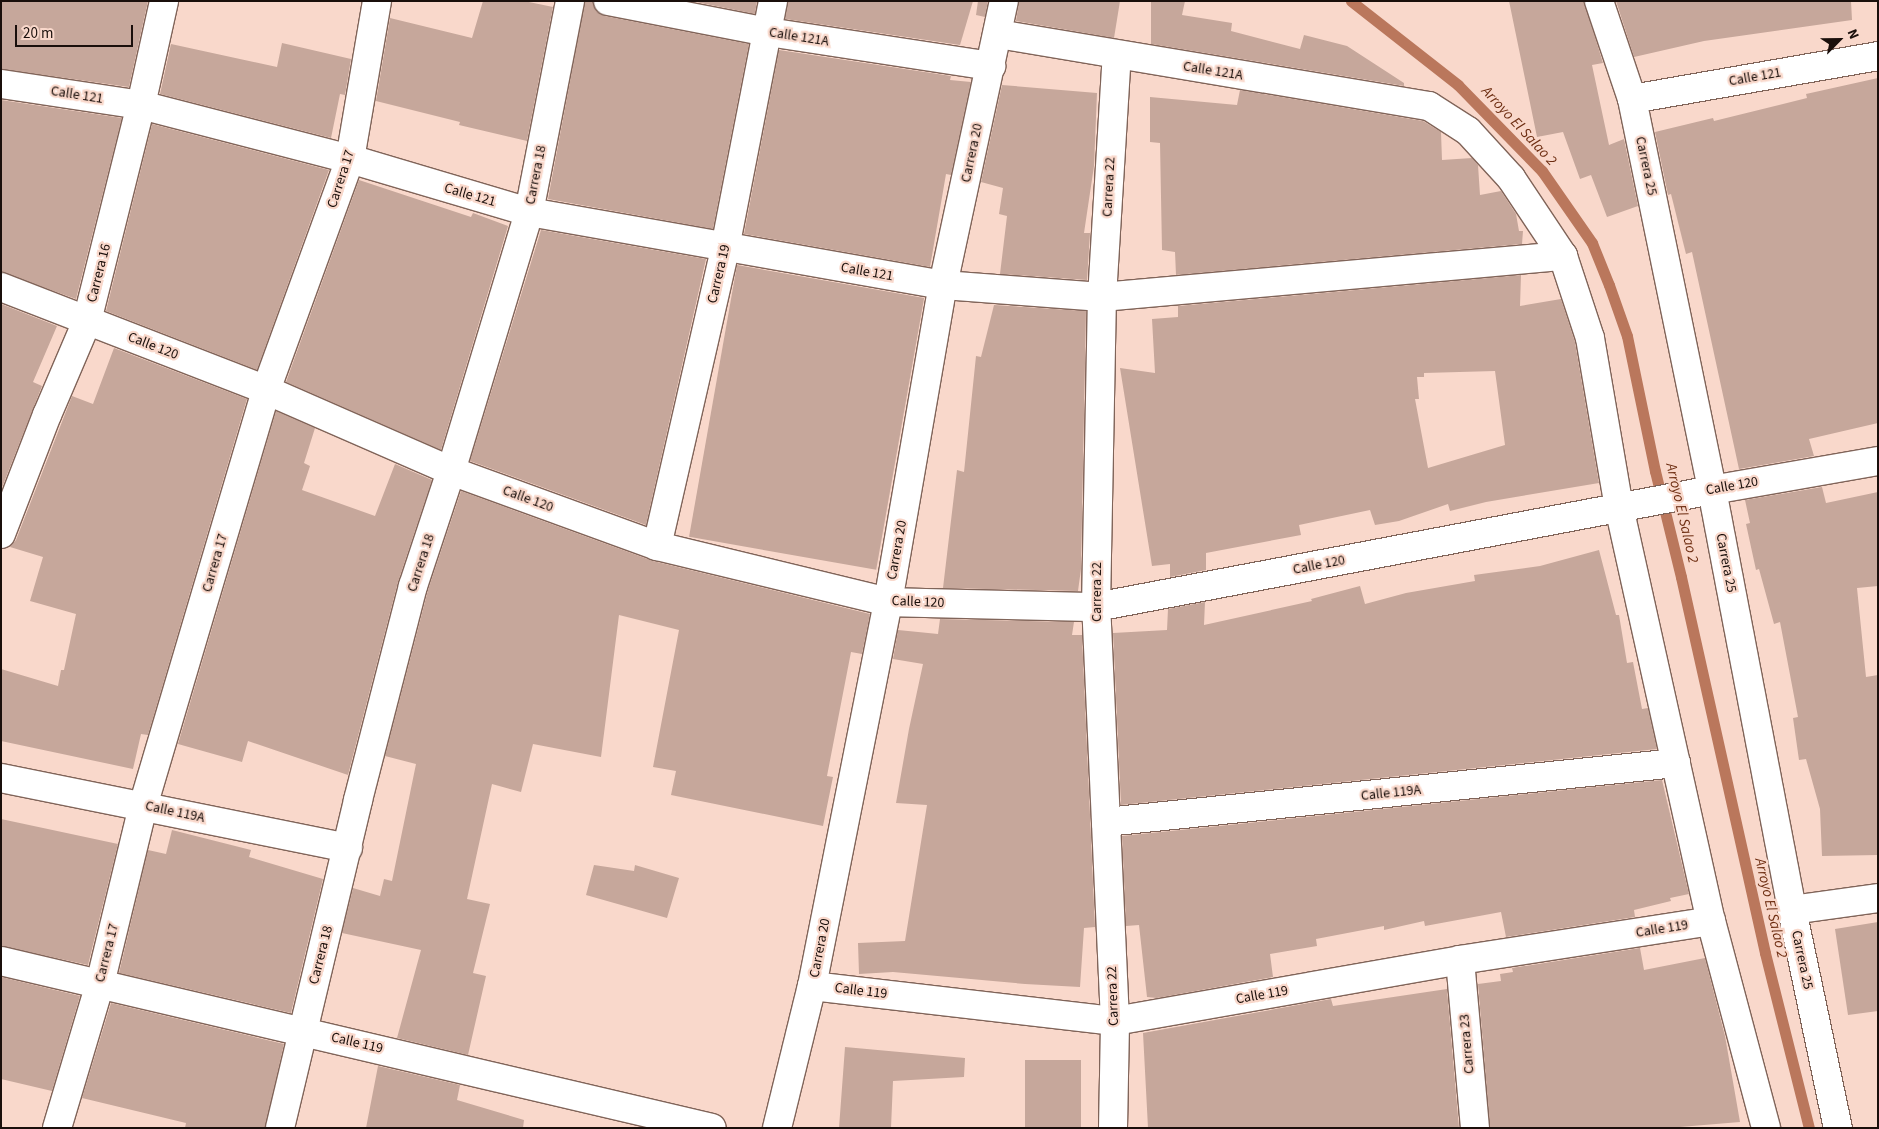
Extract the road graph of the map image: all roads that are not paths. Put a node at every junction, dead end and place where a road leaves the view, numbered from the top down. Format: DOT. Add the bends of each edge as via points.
graph roads {
  1 [pos="164,1"];
  2 [pos="377,1"];
  3 [pos="570,1"];
  4 [pos="608,1"];
  5 [pos="773,1"];
  6 [pos="1004,1"];
  7 [pos="1599,1"];
  8 [pos="768,32"];
  9 [pos="998,34"];
  10 [pos="1117,56"];
  11 [pos="1878,56"];
  12 [pos="991,66"];
  13 [pos="1,84"];
  14 [pos="1632,99"];
  15 [pos="141,104"];
  16 [pos="350,159"];
  17 [pos="529,212"];
  18 [pos="725,248"];
  19 [pos="1563,256"];
  20 [pos="943,284"];
  21 [pos="1,287"];
  22 [pos="1102,297"];
  23 [pos="87,321"];
  24 [pos="266,390"];
  25 [pos="1878,461"];
  26 [pos="451,471"];
  27 [pos="1701,492"];
  28 [pos="1619,507"];
  29 [pos="1,534"];
  30 [pos="657,546"];
  31 [pos="888,602"];
  32 [pos="1096,607"];
  33 [pos="1676,763"];
  34 [pos="1,778"];
  35 [pos="143,806"];
  36 [pos="1106,822"];
  37 [pos="348,848"];
  38 [pos="1878,898"];
  39 [pos="1792,910"];
  40 [pos="1711,921"];
  41 [pos="1460,960"];
  42 [pos="1,961"];
  43 [pos="100,984"];
  44 [pos="812,986"];
  45 [pos="1114,1021"];
  46 [pos="302,1030"];
  47 [pos="57,1128"];
  48 [pos="280,1128"];
  49 [pos="712,1128"];
  50 [pos="777,1128"];
  51 [pos="1113,1128"];
  52 [pos="1475,1128"];
  53 [pos="1766,1128"];
  54 [pos="1838,1128"];
  1 -- 15 [label="street, Carrera 16"];
  2 -- 16 [label="street, Carrera 17"];
  3 -- 17 [label="street, Carrera 18"];
  4 -- 8 [label="street, Calle 121A"];
  5 -- 8 [label="street, Carrera 19"];
  6 -- 9 [label="street, Carrera 20"];
  7 -- 14 [label="street, Carrera 25"];
  8 -- 12 [label="street, Calle 121A"];
  8 -- 18 [label="street, Carrera 19"];
  9 -- 10 [label="street, Calle 121A"];
  9 -- 12 [label="street, Carrera 20"];
  10 -- 19 [label="street, Calle 121A" via="1429,106 1468,132 1511,178"];
  10 -- 22 [label="street, Carrera 22"];
  11 -- 14 [label="street, Calle 121"];
  12 -- 20 [label="street, Carrera 20"];
  13 -- 15 [label="street, Calle 121"];
  14 -- 27 [label="street, Carrera 25"];
  15 -- 16 [label="street, Calle 121"];
  15 -- 23 [label="street, Carrera 16"];
  16 -- 17 [label="street, Calle 121"];
  16 -- 24 [label="street, Carrera 17"];
  17 -- 18 [label="street, Calle 121"];
  17 -- 26 [label="street, Carrera 18"];
  18 -- 20 [label="street, Calle 121"];
  18 -- 30 [label="street, Carrera 19"];
  19 -- 22 [label="street, Calle 121"];
  19 -- 28 [label="street" via="1590,338"];
  20 -- 22 [label="street, Calle 121"];
  20 -- 31 [label="street, Carrera 20"];
  21 -- 23 [label="street, Calle 120"];
  22 -- 32 [label="street, Carrera 22"];
  23 -- 24 [label="street, Calle 120"];
  23 -- 29 [label="street, Carrera 16"];
  24 -- 26 [label="street, Calle 120"];
  24 -- 35 [label="street, Carrera 17"];
  25 -- 27 [label="street, Calle 120"];
  26 -- 30 [label="street, Calle 120"];
  26 -- 37 [label="street, Carrera 18" via="413,586"];
  27 -- 28 [label="street, Calle 120"];
  27 -- 39 [label="street, Carrera 25"];
  28 -- 32 [label="street, Calle 120"];
  28 -- 33 [label="street"];
  30 -- 31 [label="street, Calle 120"];
  31 -- 32 [label="street, Calle 120"];
  31 -- 44 [label="street, Carrera 20"];
  32 -- 36 [label="street, Carrera 22"];
  33 -- 36 [label="street, Calle 119A"];
  33 -- 40 [label="street"];
  34 -- 35 [label="street, Calle 119A"];
  35 -- 37 [label="street, Calle 119A"];
  35 -- 43 [label="street, Carrera 17"];
  36 -- 45 [label="street, Carrera 22"];
  37 -- 46 [label="street, Carrera 18"];
  38 -- 39 [label="street"];
  39 -- 54 [label="street, Carrera 25"];
  40 -- 41 [label="street, Calle 119"];
  40 -- 53 [label="street"];
  41 -- 45 [label="street, Calle 119"];
  41 -- 52 [label="street, Carrera 23"];
  42 -- 43 [label="street, Calle 119"];
  43 -- 46 [label="street, Calle 119"];
  43 -- 47 [label="street, Carrera 17"];
  44 -- 45 [label="street, Calle 119"];
  44 -- 50 [label="street, Carrera 20"];
  45 -- 51 [label="street, Carrera 22"];
  46 -- 48 [label="street, Carrera 18"];
  46 -- 49 [label="street, Calle 119"];
}
